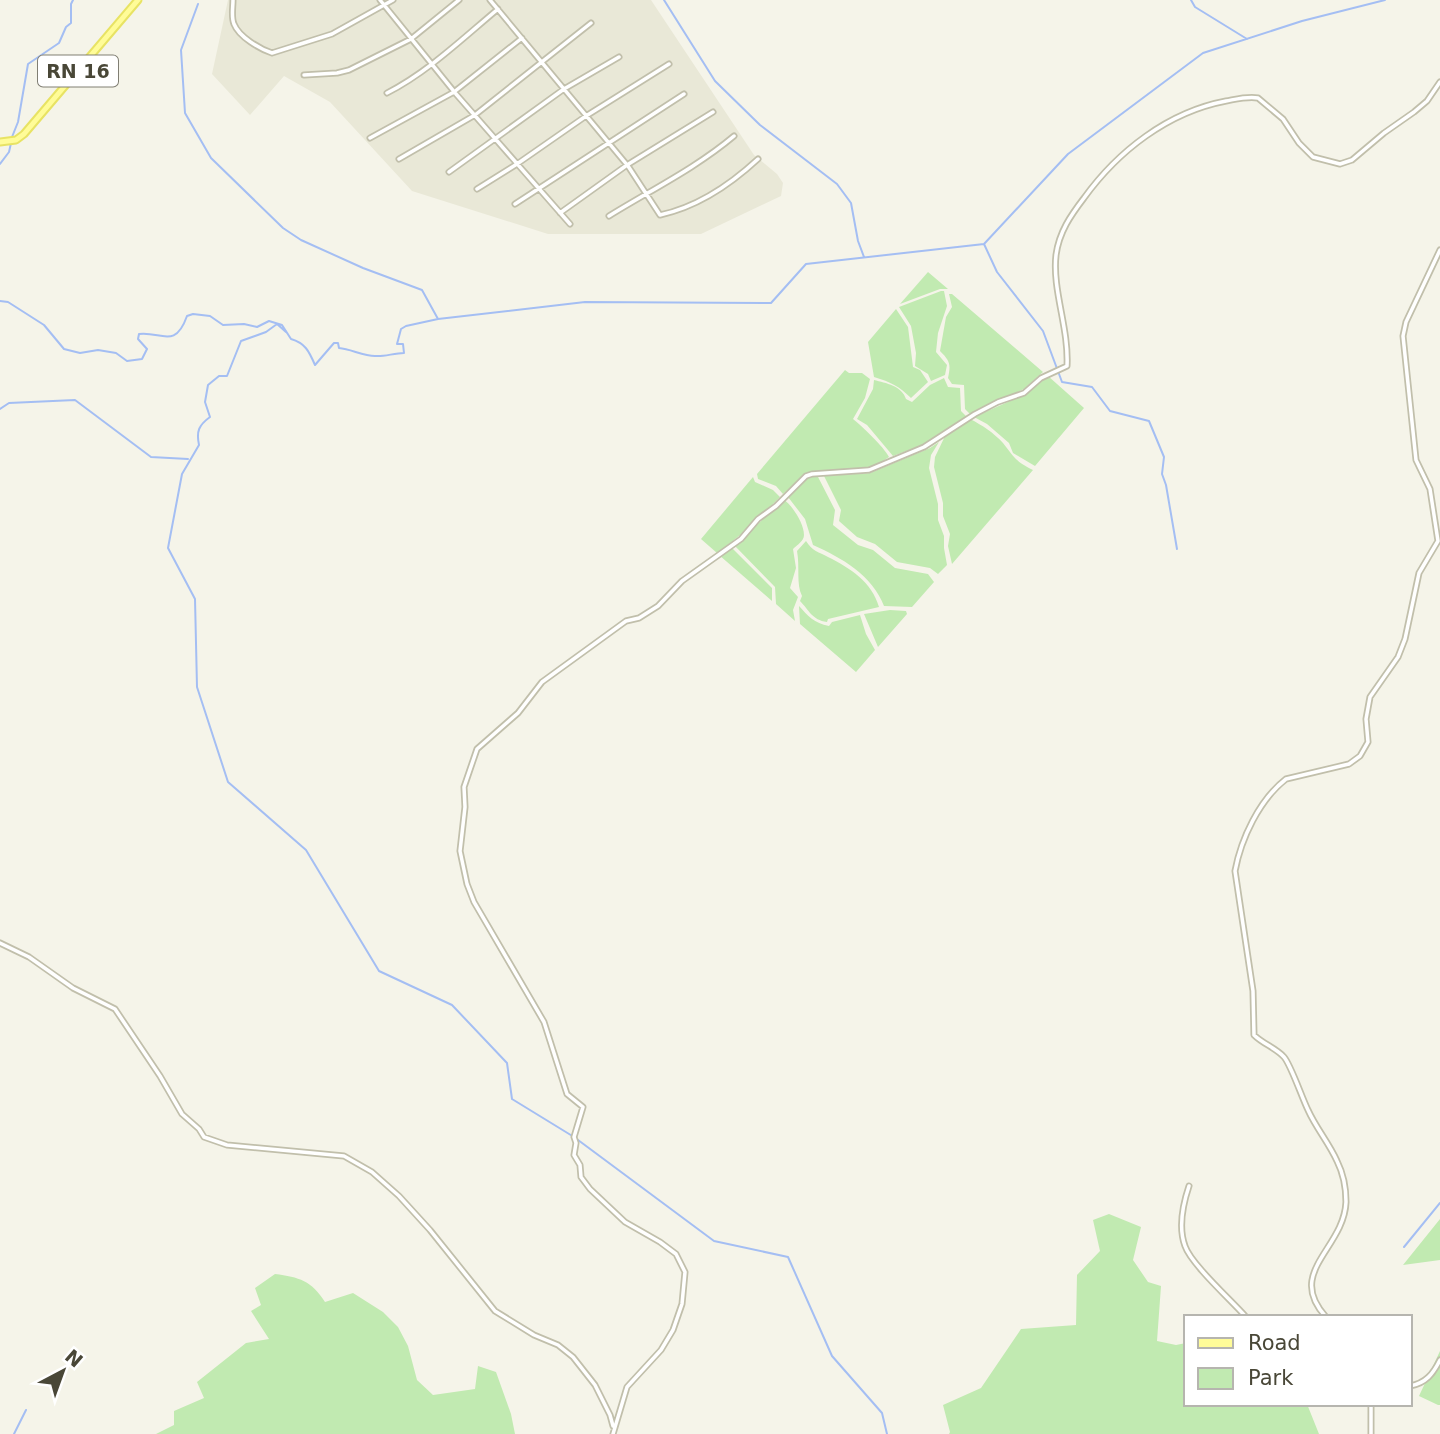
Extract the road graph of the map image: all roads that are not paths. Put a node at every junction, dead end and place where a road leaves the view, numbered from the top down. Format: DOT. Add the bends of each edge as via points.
graph roads {
  1 [pos="138,0"];
  2 [pos="233,0"];
  3 [pos="380,0"];
  4 [pos="393,0"];
  5 [pos="459,0"];
  6 [pos="490,0"];
  7 [pos="385,6"];
  8 [pos="498,9"];
  9 [pos="592,23"];
  10 [pos="411,38"];
  11 [pos="522,38"];
  12 [pos="619,57"];
  13 [pos="542,63"];
  14 [pos="432,64"];
  15 [pos="669,64"];
  16 [pos="304,75"];
  17 [pos="1440,82"];
  18 [pos="564,89"];
  19 [pos="454,92"];
  20 [pos="387,93"];
  21 [pos="684,93"];
  22 [pos="713,112"];
  23 [pos="475,115"];
  24 [pos="586,116"];
  25 [pos="734,136"];
  26 [pos="370,138"];
  27 [pos="496,140"];
  28 [pos="608,141"];
  29 [pos="0,142"];
  30 [pos="399,159"];
  31 [pos="758,159"];
  32 [pos="517,164"];
  33 [pos="627,165"];
  34 [pos="449,173"];
  35 [pos="477,189"];
  36 [pos="538,189"];
  37 [pos="646,193"];
  38 [pos="515,204"];
  39 [pos="560,214"];
  40 [pos="609,216"];
  41 [pos="570,224"];
  42 [pos="1440,250"];
  43 [pos="0,943"];
  44 [pos="1189,1186"];
  45 [pos="1245,1315"];
  46 [pos="1324,1315"];
  47 [pos="1440,1360"];
  48 [pos="1412,1385"];
  49 [pos="1371,1406"];
  50 [pos="613,1432"];
  51 [pos="1371,1434"];
  1 -- 29 [label="main road, RN 16" via="34,123 12,141"];
  2 -- 7 [label="street" via="235,27 272,53 332,34"];
  3 -- 7 [label="street"];
  4 -- 7 [label="street"];
  5 -- 10 [label="street"];
  6 -- 8 [label="street"];
  7 -- 10 [label="street"];
  8 -- 11 [label="street"];
  8 -- 14 [label="street"];
  9 -- 13 [label="street"];
  10 -- 14 [label="street"];
  10 -- 16 [label="street" via="349,70"];
  11 -- 13 [label="street"];
  11 -- 19 [label="street"];
  12 -- 18 [label="street"];
  13 -- 18 [label="street"];
  13 -- 23 [label="street"];
  14 -- 19 [label="street"];
  14 -- 20 [label="street"];
  15 -- 24 [label="street"];
  17 -- 50 [label="street" via="1414,112 1352,160 1340,164 1313,157 1283,119 1258,98 1206,106 1161,125 1106,169 1063,230 1055,274 1067,366 1041,378 1024,393 975,414 924,447 869,470 806,476 741,539 689,575 658,606 626,621 542,682 517,713 477,749 464,787 461,864 474,902 544,1022 567,1094 583,1107 574,1137 581,1177 618,1217 676,1254 685,1272 682,1304 673,1330 627,1387"];
  18 -- 24 [label="street"];
  18 -- 27 [label="street"];
  19 -- 23 [label="street"];
  19 -- 26 [label="street"];
  21 -- 28 [label="street"];
  22 -- 33 [label="street"];
  23 -- 27 [label="street"];
  23 -- 30 [label="street"];
  24 -- 28 [label="street"];
  24 -- 32 [label="street"];
  25 -- 37 [label="street" via="705,159"];
  27 -- 32 [label="street"];
  27 -- 34 [label="street"];
  28 -- 33 [label="street"];
  28 -- 36 [label="street"];
  31 -- 37 [label="street" via="723,186 676,211 660,215"];
  32 -- 35 [label="street"];
  32 -- 36 [label="street"];
  33 -- 37 [label="street"];
  33 -- 39 [label="street"];
  36 -- 38 [label="street"];
  36 -- 39 [label="street"];
  37 -- 40 [label="street"];
  39 -- 41 [label="street"];
  42 -- 46 [label="street" via="1404,329 1416,460 1430,489 1438,541 1419,573 1398,657 1370,697 1364,750 1349,764 1279,784 1257,810 1238,852 1235,871 1253,991 1254,1035 1288,1062 1345,1184 1340,1227 1319,1261 1311,1286 1313,1302"];
  43 -- 50 [label="street" via="115,1009 182,1114 204,1137 227,1144 344,1156 372,1172 430,1230 495,1311 573,1357 595,1385"];
  44 -- 45 [label="street" via="1182,1210 1185,1247"];
  47 -- 48 [label="street" via="1429,1378"];
  49 -- 51 [label="street"];
}
